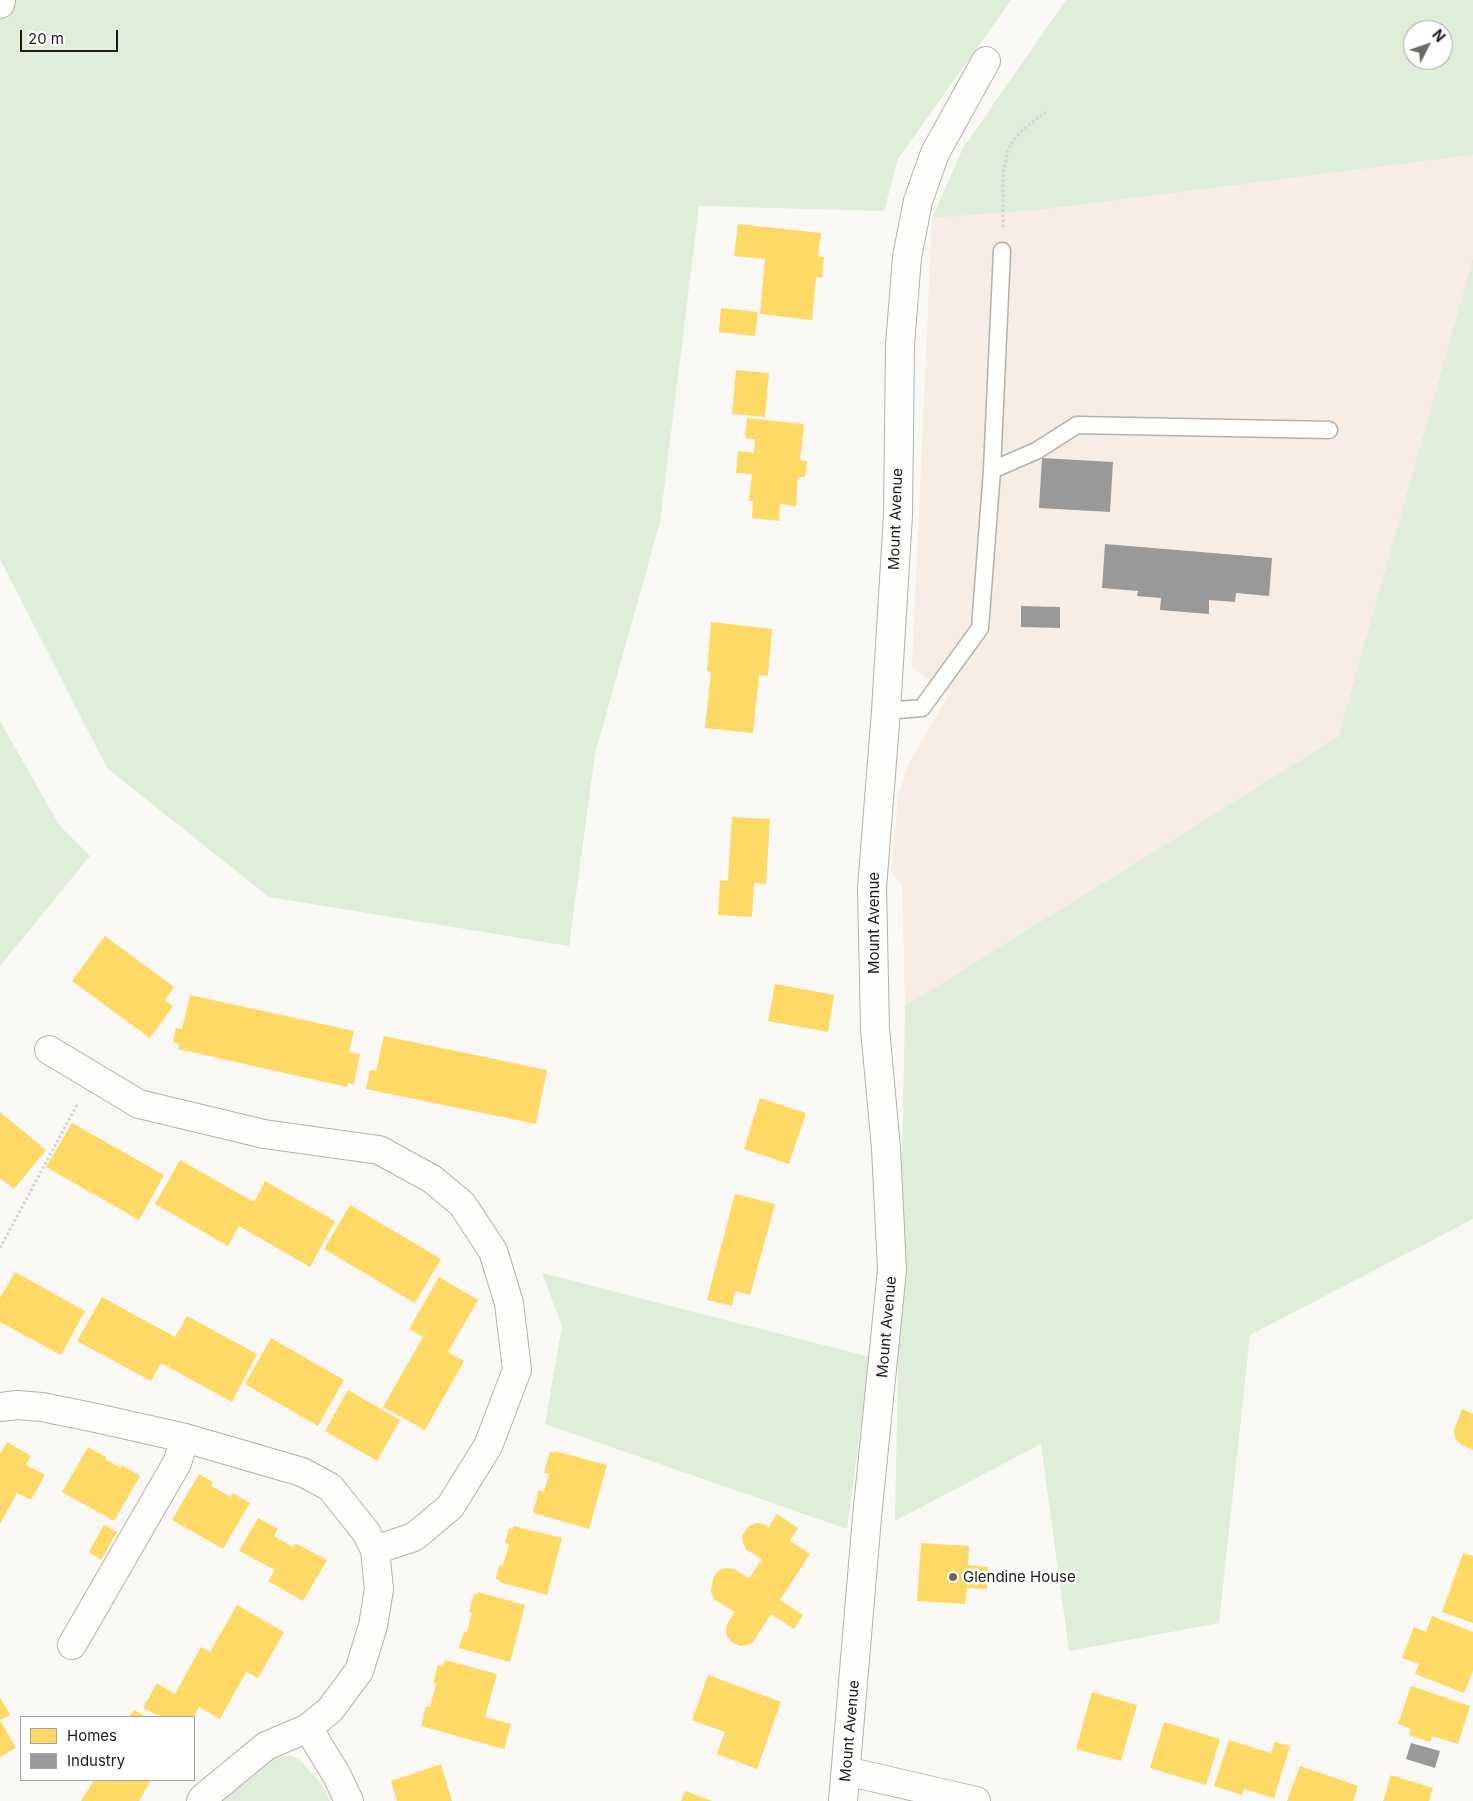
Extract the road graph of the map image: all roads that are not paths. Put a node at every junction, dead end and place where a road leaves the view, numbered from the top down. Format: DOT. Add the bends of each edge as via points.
graph roads {
  1 [pos="1,0"];
  2 [pos="0,4"];
  3 [pos="986,61"];
  4 [pos="1002,251"];
  5 [pos="1329,430"];
  6 [pos="992,470"];
  7 [pos="886,711"];
  8 [pos="49,1050"];
  9 [pos="0,1407"];
  10 [pos="184,1438"];
  11 [pos="375,1550"];
  12 [pos="72,1645"];
  13 [pos="308,1728"];
  14 [pos="846,1771"];
  15 [pos="201,1801"];
  16 [pos="349,1801"];
  17 [pos="844,1801"];
  18 [pos="976,1801"];
  1 -- 2 [label="street"];
  3 -- 7 [label="street, Mount Avenue" via="935,153 918,201 907,257 900,345 898,515"];
  4 -- 6 [label="lane"];
  5 -- 6 [label="lane" via="1077,425 1036,451"];
  6 -- 7 [label="lane" via="980,628 922,708"];
  7 -- 14 [label="street, Mount Avenue" via="872,888 875,1029 886,1148 892,1270"];
  8 -- 11 [label="street" via="139,1104 264,1134 379,1150 432,1179 462,1204 493,1251 509,1303 516,1370 488,1446 450,1507 414,1537"];
  9 -- 10 [label="street" via="42,1407"];
  10 -- 11 [label="street" via="302,1472 330,1487 366,1532"];
  10 -- 12 [label="street" via="176,1463"];
  11 -- 13 [label="street" via="378,1589 373,1626 359,1671 330,1710"];
  13 -- 15 [label="street" via="266,1746"];
  13 -- 16 [label="street"];
  14 -- 17 [label="street, Mount Avenue"];
  14 -- 18 [label="street"];
}
